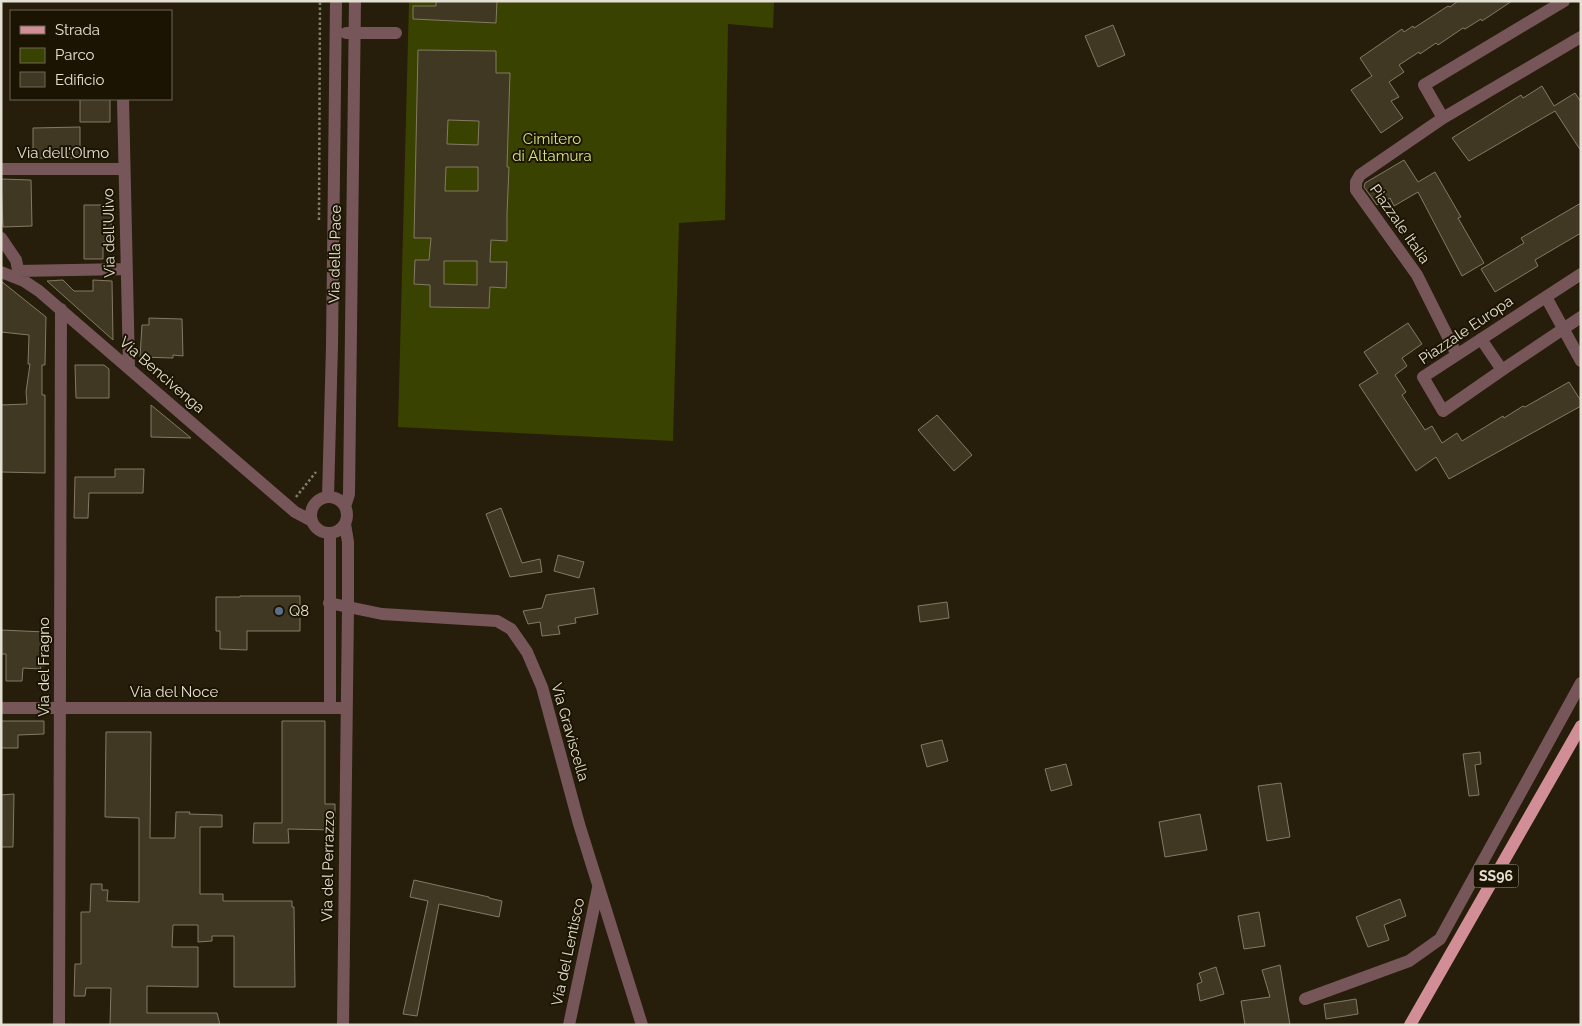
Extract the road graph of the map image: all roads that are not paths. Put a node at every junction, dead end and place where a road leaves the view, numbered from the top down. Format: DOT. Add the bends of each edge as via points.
graph roads {
  1 [pos="336,1"];
  2 [pos="355,1"];
  3 [pos="1564,1"];
  4 [pos="336,33"];
  5 [pos="354,33"];
  6 [pos="396,33"];
  7 [pos="1581,37"];
  8 [pos="122,100"];
  9 [pos="1444,118"];
  10 [pos="1,169"];
  11 [pos="124,169"];
  12 [pos="1,238"];
  13 [pos="126,269"];
  14 [pos="1,272"];
  15 [pos="1581,274"];
  16 [pos="19,275"];
  17 [pos="1546,296"];
  18 [pos="61,309"];
  19 [pos="1581,317"];
  20 [pos="1564,328"];
  21 [pos="1482,339"];
  22 [pos="1457,355"];
  23 [pos="1581,361"];
  24 [pos="128,367"];
  25 [pos="1502,370"];
  26 [pos="328,497"];
  27 [pos="345,507"];
  28 [pos="312,515"];
  29 [pos="345,524"];
  30 [pos="330,533"];
  31 [pos="329,603"];
  32 [pos="348,608"];
  33 [pos="1581,683"];
  34 [pos="1,708"];
  35 [pos="60,708"];
  36 [pos="330,708"];
  37 [pos="346,708"];
  38 [pos="1581,726"];
  39 [pos="598,886"];
  40 [pos="1305,999"];
  41 [pos="59,1025"];
  42 [pos="343,1025"];
  43 [pos="569,1025"];
  44 [pos="642,1025"];
  45 [pos="1410,1025"];
  1 -- 4 [label="street, Via della Pace"];
  2 -- 5 [label="street, Via della Pace"];
  3 -- 9 [label="street" via="1424,85"];
  4 -- 5 [label="street"];
  4 -- 26 [label="street, Via della Pace"];
  5 -- 6 [label="street"];
  5 -- 27 [label="street, Via della Pace" via="349,494"];
  7 -- 9 [label="street, Piazzale Italia"];
  8 -- 11 [label="street, Via dell'Ulivo"];
  9 -- 22 [label="street, Piazzale Italia" via="1360,175 1356,190 1417,275"];
  10 -- 11 [label="street, Via dell'Olmo"];
  11 -- 13 [label="street, Via dell'Ulivo"];
  12 -- 16 [label="street" via="16,260"];
  13 -- 16 [label="street"];
  13 -- 24 [label="street, Via dell'Ulivo"];
  14 -- 16 [label="street, Via Bencivenga"];
  15 -- 17 [label="street, Piazzale Europa"];
  16 -- 18 [label="street, Via Bencivenga"];
  17 -- 20 [label="street"];
  17 -- 21 [label="street, Piazzale Europa"];
  18 -- 24 [label="street, Via Bencivenga"];
  18 -- 35 [label="street, Via del Fragno"];
  19 -- 20 [label="street, Piazzale Europa"];
  20 -- 23 [label="street"];
  20 -- 25 [label="street, Piazzale Europa"];
  21 -- 22 [label="street, Piazzale Europa"];
  21 -- 25 [label="street"];
  22 -- 25 [label="street, Piazzale Europa" via="1423,377 1443,411"];
  24 -- 28 [label="street, Via Bencivenga" via="292,509"];
  26 -- 27 [label="street" via="337,499"];
  26 -- 28 [label="street" via="315,504"];
  27 -- 29 [label="street"];
  28 -- 30 [label="street" via="315,526"];
  29 -- 30 [label="street"];
  29 -- 32 [label="street"];
  30 -- 31 [label="street"];
  31 -- 32 [label="street, Via Graviscella"];
  31 -- 36 [label="street"];
  32 -- 37 [label="street"];
  32 -- 39 [label="street, Via Graviscella" via="382,614 497,621 511,629 527,652 542,687"];
  33 -- 40 [label="street" via="1440,939 1409,961"];
  34 -- 35 [label="street, Via del Noce"];
  35 -- 36 [label="street, Via del Noce"];
  35 -- 41 [label="street, Via del Fragno"];
  36 -- 37 [label="street, Via del Noce"];
  37 -- 42 [label="street, Via del Perrazzo"];
  38 -- 45 [label="main road, SS96"];
  39 -- 43 [label="street, Via del Lentisco"];
  39 -- 44 [label="street, Via Graviscella"];
}
